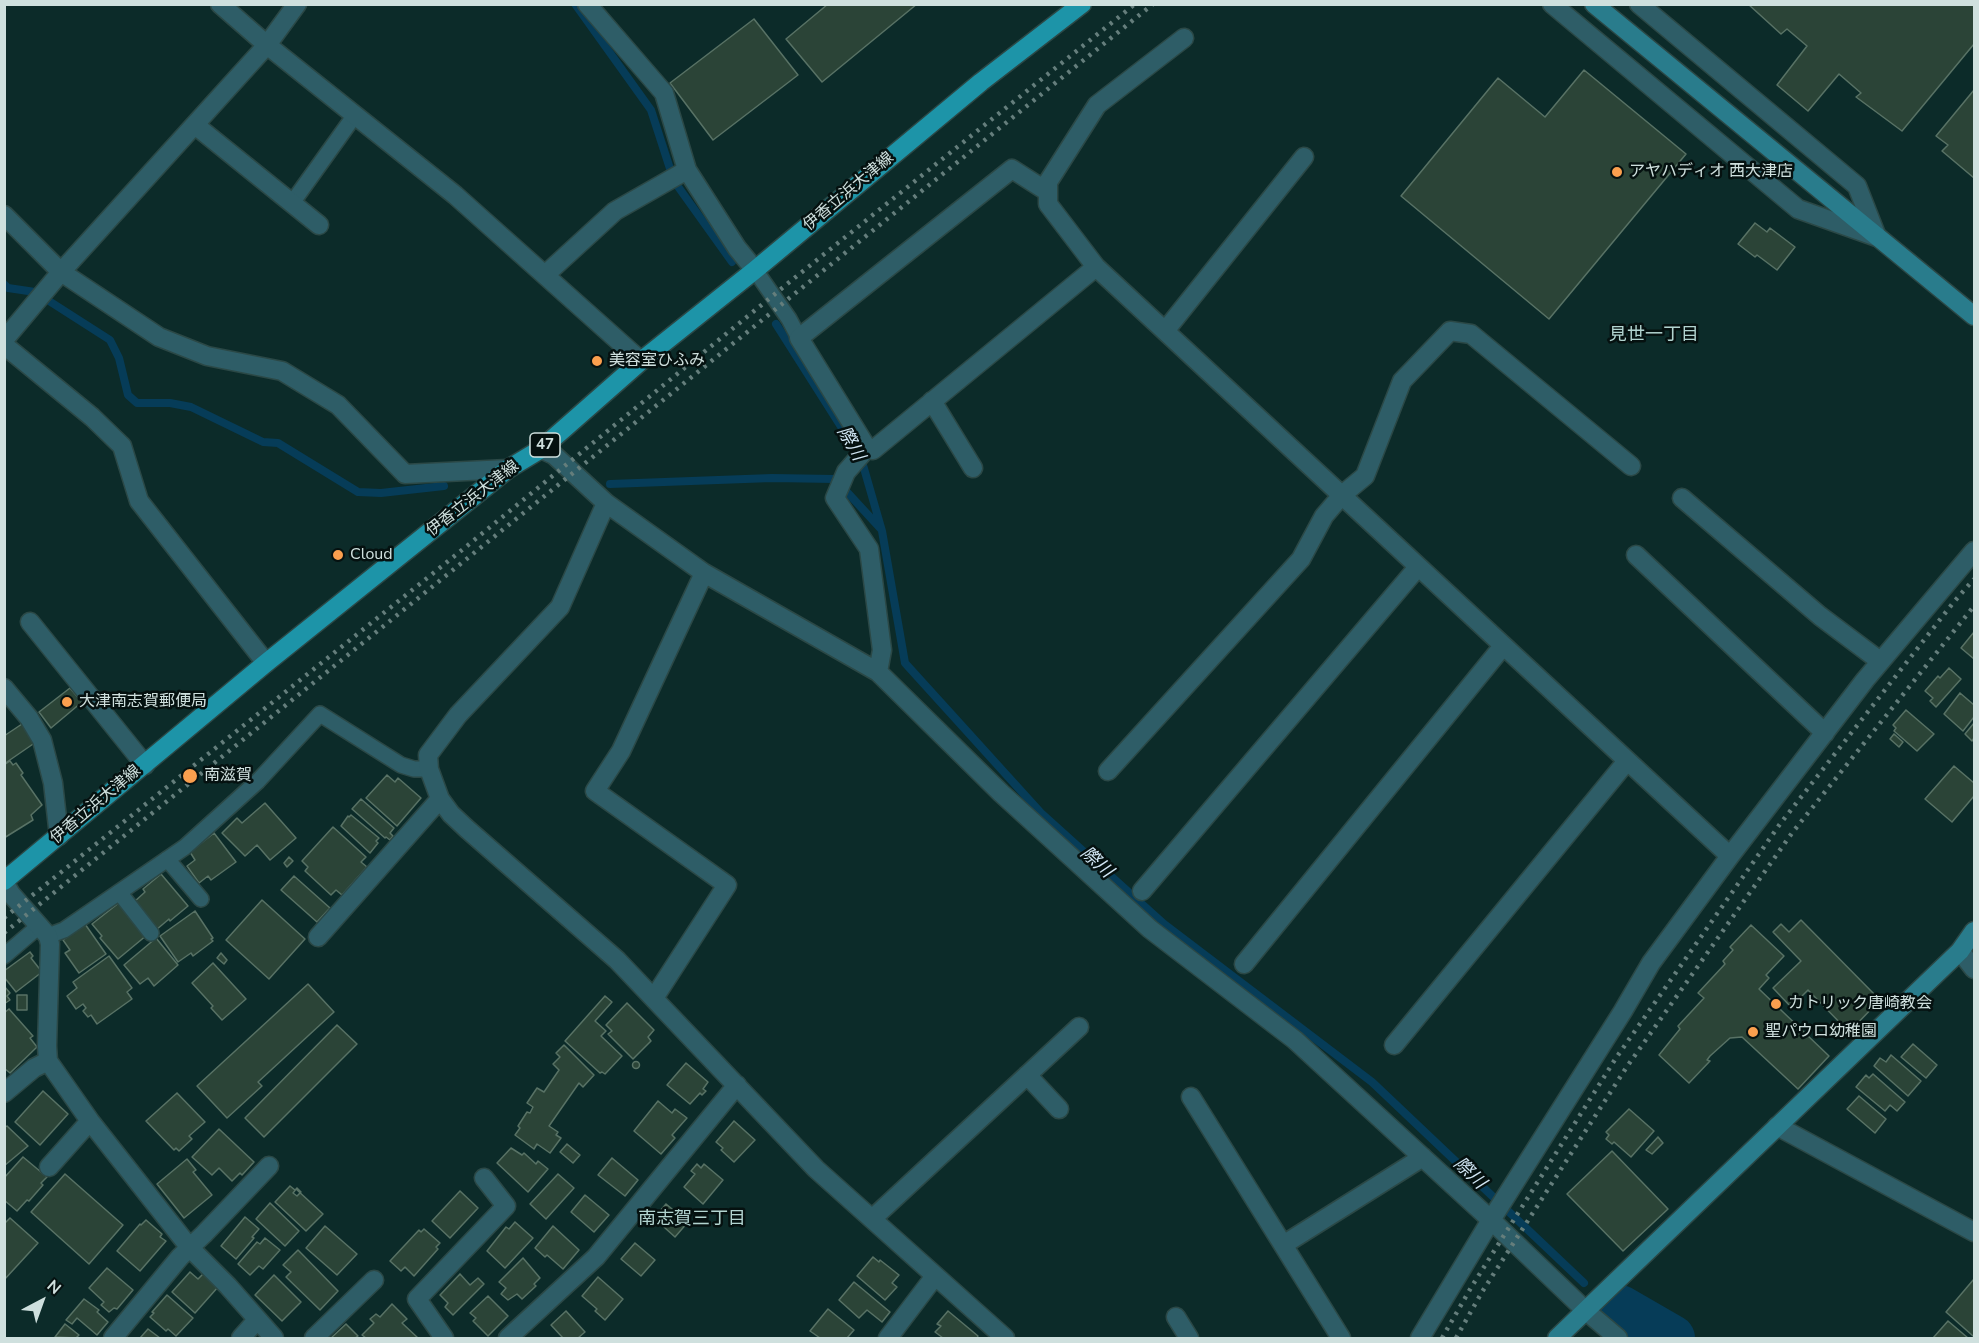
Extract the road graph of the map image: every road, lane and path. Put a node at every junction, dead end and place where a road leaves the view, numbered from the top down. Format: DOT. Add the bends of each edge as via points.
graph roads {
  1 [pos="220,4"];
  2 [pos="297,4"];
  3 [pos="586,4"];
  4 [pos="1082,4"];
  5 [pos="1552,4"];
  6 [pos="1594,4"];
  7 [pos="1639,4"];
  8 [pos="1185,38"];
  9 [pos="267,45"];
  10 [pos="355,115"];
  11 [pos="195,125"];
  12 [pos="1304,157"];
  13 [pos="686,170"];
  14 [pos="1048,192"];
  15 [pos="292,203"];
  16 [pos="4,215"];
  17 [pos="320,225"];
  18 [pos="1877,237"];
  19 [pos="1096,267"];
  20 [pos="755,270"];
  21 [pos="545,275"];
  22 [pos="57,277"];
  23 [pos="1974,316"];
  24 [pos="1165,332"];
  25 [pos="799,338"];
  26 [pos="4,343"];
  27 [pos="641,361"];
  28 [pos="932,401"];
  29 [pos="866,448"];
  30 [pos="541,449"];
  31 [pos="1631,466"];
  32 [pos="973,468"];
  33 [pos="508,469"];
  34 [pos="1341,495"];
  35 [pos="1682,498"];
  36 [pos="606,503"];
  37 [pos="1974,551"];
  38 [pos="1636,555"];
  39 [pos="1418,567"];
  40 [pos="704,573"];
  41 [pos="30,622"];
  42 [pos="1503,646"];
  43 [pos="1880,661"];
  44 [pos="266,663"];
  45 [pos="878,672"];
  46 [pos="4,687"];
  47 [pos="1825,733"];
  48 [pos="1627,761"];
  49 [pos="145,765"];
  50 [pos="429,769"];
  51 [pos="1108,771"];
  52 [pos="440,799"];
  53 [pos="59,836"];
  54 [pos="1730,856"];
  55 [pos="167,859"];
  56 [pos="4,881"];
  57 [pos="1142,891"];
  58 [pos="119,892"];
  59 [pos="201,899"];
  60 [pos="44,931"];
  61 [pos="1974,931"];
  62 [pos="151,933"];
  63 [pos="318,937"];
  64 [pos="1960,951"];
  65 [pos="4,956"];
  66 [pos="1244,964"];
  67 [pos="1974,969"];
  68 [pos="654,998"];
  69 [pos="1079,1027"];
  70 [pos="1394,1045"];
  71 [pos="48,1061"];
  72 [pos="1027,1075"];
  73 [pos="737,1085"];
  74 [pos="4,1093"];
  75 [pos="1191,1097"];
  76 [pos="1059,1109"];
  77 [pos="90,1121"];
  78 [pos="1777,1126"];
  79 [pos="1423,1157"];
  80 [pos="269,1166"];
  81 [pos="49,1167"];
  82 [pos="484,1178"];
  83 [pos="1493,1217"];
  84 [pos="872,1219"];
  85 [pos="1974,1232"];
  86 [pos="1283,1245"];
  87 [pos="190,1248"];
  88 [pos="935,1276"];
  89 [pos="374,1280"];
  90 [pos="1585,1310"];
  91 [pos="1176,1317"];
  92 [pos="257,1320"];
  93 [pos="113,1338"];
  94 [pos="241,1338"];
  95 [pos="274,1338"];
  96 [pos="314,1338"];
  97 [pos="444,1338"];
  98 [pos="508,1338"];
  99 [pos="888,1338"];
  100 [pos="1005,1338"];
  101 [pos="1189,1338"];
  102 [pos="1341,1338"];
  103 [pos="1420,1338"];
  104 [pos="1557,1338"];
  105 [pos="1618,1338"];
  1 -- 9 [label="street"];
  2 -- 9 [label="street"];
  3 -- 13 [label="street" via="663,93"];
  4 -- 20 [label="main road, 伊香立浜大津線 / 47" via="981,82"];
  5 -- 18 [label="street" via="1798,209"];
  6 -- 18 [label="street"];
  7 -- 18 [label="street" via="1857,186"];
  8 -- 14 [label="street" via="1096,105 1048,182"];
  9 -- 10 [label="street"];
  9 -- 11 [label="street"];
  10 -- 15 [label="lane"];
  10 -- 21 [label="street" via="456,195"];
  11 -- 15 [label="street"];
  11 -- 22 [label="street"];
  12 -- 24 [label="street"];
  13 -- 20 [label="street"];
  13 -- 21 [label="street" via="615,211"];
  14 -- 19 [label="street" via="1047,204"];
  14 -- 25 [label="street" via="1012,169"];
  15 -- 17 [label="street"];
  16 -- 22 [label="street"];
  18 -- 23 [label="street"];
  19 -- 24 [label="street"];
  19 -- 28 [label="street"];
  20 -- 25 [label="lane"];
  20 -- 27 [label="main road, 伊香立浜大津線 / 47"];
  21 -- 27 [label="street"];
  22 -- 26 [label="street"];
  22 -- 33 [label="street" via="159,337 207,356 282,371 338,405 405,474"];
  24 -- 34 [label="street"];
  25 -- 29 [label="street"];
  26 -- 44 [label="street" via="122,446 140,501"];
  27 -- 30 [label="main road, 伊香立浜大津線 / 47"];
  28 -- 29 [label="street" via="873,450"];
  28 -- 32 [label="street"];
  29 -- 45 [label="street" via="847,471 835,498 869,549 882,650"];
  30 -- 33 [label="main road, 伊香立浜大津線 / 47"];
  30 -- 36 [label="street" via="554,455"];
  31 -- 34 [label="street" via="1471,334 1450,331 1402,381 1365,476"];
  33 -- 44 [label="main road, 伊香立浜大津線 / 47"];
  34 -- 39 [label="street"];
  34 -- 51 [label="street" via="1323,516 1301,559"];
  35 -- 43 [label="street" via="1820,616"];
  36 -- 40 [label="street"];
  36 -- 50 [label="street" via="560,607 458,715 428,755"];
  37 -- 43 [label="street"];
  38 -- 47 [label="street"];
  39 -- 42 [label="street"];
  39 -- 57 [label="street"];
  40 -- 45 [label="street"];
  40 -- 68 [label="street" via="621,751 595,791 727,885"];
  41 -- 49 [label="street"];
  42 -- 48 [label="street"];
  42 -- 66 [label="street"];
  43 -- 47 [label="street"];
  44 -- 49 [label="main road, 伊香立浜大津線 / 47"];
  45 -- 79 [label="street" via="1001,793 1150,929 1295,1040"];
  46 -- 53 [label="street" via="42,740 53,783"];
  47 -- 54 [label="street"];
  48 -- 54 [label="street"];
  48 -- 70 [label="street"];
  49 -- 53 [label="main road, 伊香立浜大津線 / 47"];
  50 -- 52 [label="street"];
  50 -- 55 [label="lane" via="401,765 320,714 258,781"];
  52 -- 63 [label="street"];
  52 -- 68 [label="street" via="466,829 618,960"];
  53 -- 56 [label="main road, 伊香立浜大津線 / 47"];
  54 -- 83 [label="street" via="1651,963"];
  55 -- 58 [label="lane"];
  55 -- 59 [label="lane"];
  56 -- 60 [label="street"];
  58 -- 60 [label="lane" via="64,930"];
  58 -- 62 [label="lane"];
  60 -- 65 [label="lane"];
  60 -- 71 [label="street" via="50,944"];
  61 -- 64 [label="street"];
  64 -- 67 [label="street"];
  64 -- 78 [label="street"];
  68 -- 73 [label="street"];
  69 -- 72 [label="street"];
  71 -- 74 [label="street"];
  71 -- 77 [label="street"];
  72 -- 76 [label="street"];
  72 -- 84 [label="street"];
  73 -- 84 [label="street" via="816,1169"];
  73 -- 98 [label="street" via="596,1257"];
  75 -- 86 [label="street"];
  77 -- 81 [label="street"];
  77 -- 87 [label="street"];
  78 -- 85 [label="street"];
  78 -- 90 [label="street"];
  79 -- 83 [label="street"];
  79 -- 86 [label="street"];
  80 -- 87 [label="street"];
  82 -- 97 [label="street" via="506,1206 417,1299"];
  83 -- 90 [label="street"];
  83 -- 103 [label="street"];
  84 -- 88 [label="street"];
  86 -- 102 [label="street"];
  87 -- 92 [label="street"];
  87 -- 93 [label="street"];
  88 -- 99 [label="street"];
  88 -- 100 [label="street"];
  89 -- 96 [label="street"];
  90 -- 104 [label="street"];
  90 -- 105 [label="street"];
  91 -- 101 [label="street"];
  92 -- 94 [label="street"];
  92 -- 95 [label="street"];
}
